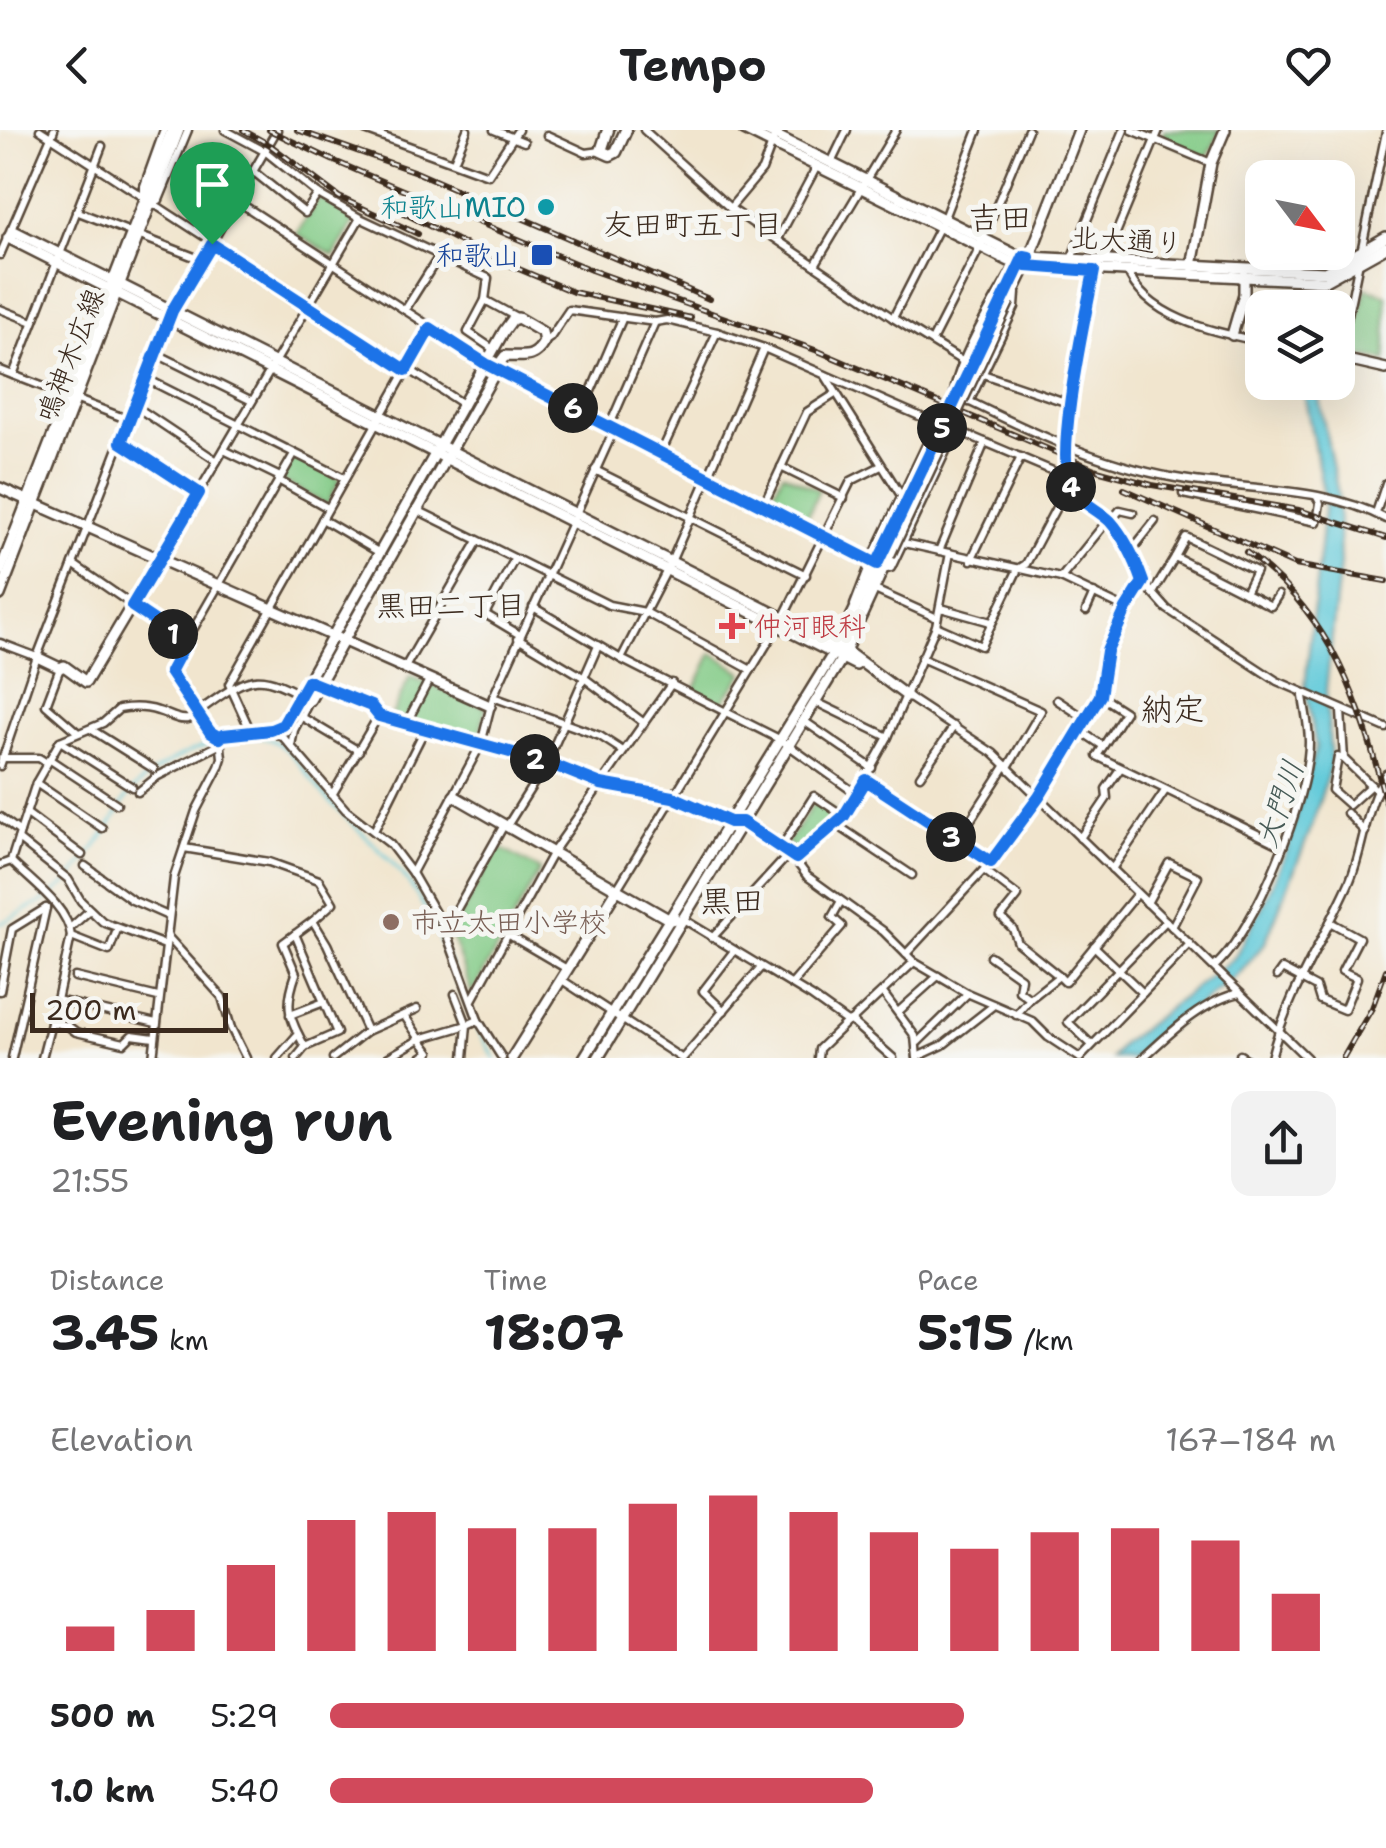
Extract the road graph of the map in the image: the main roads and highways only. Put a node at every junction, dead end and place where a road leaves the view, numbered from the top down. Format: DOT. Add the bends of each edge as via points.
graph roads {
  1 [pos="608,130"];
  2 [pos="626,130"];
  1 -- 2 [label="main road" via="601,152 610,155"];
}
